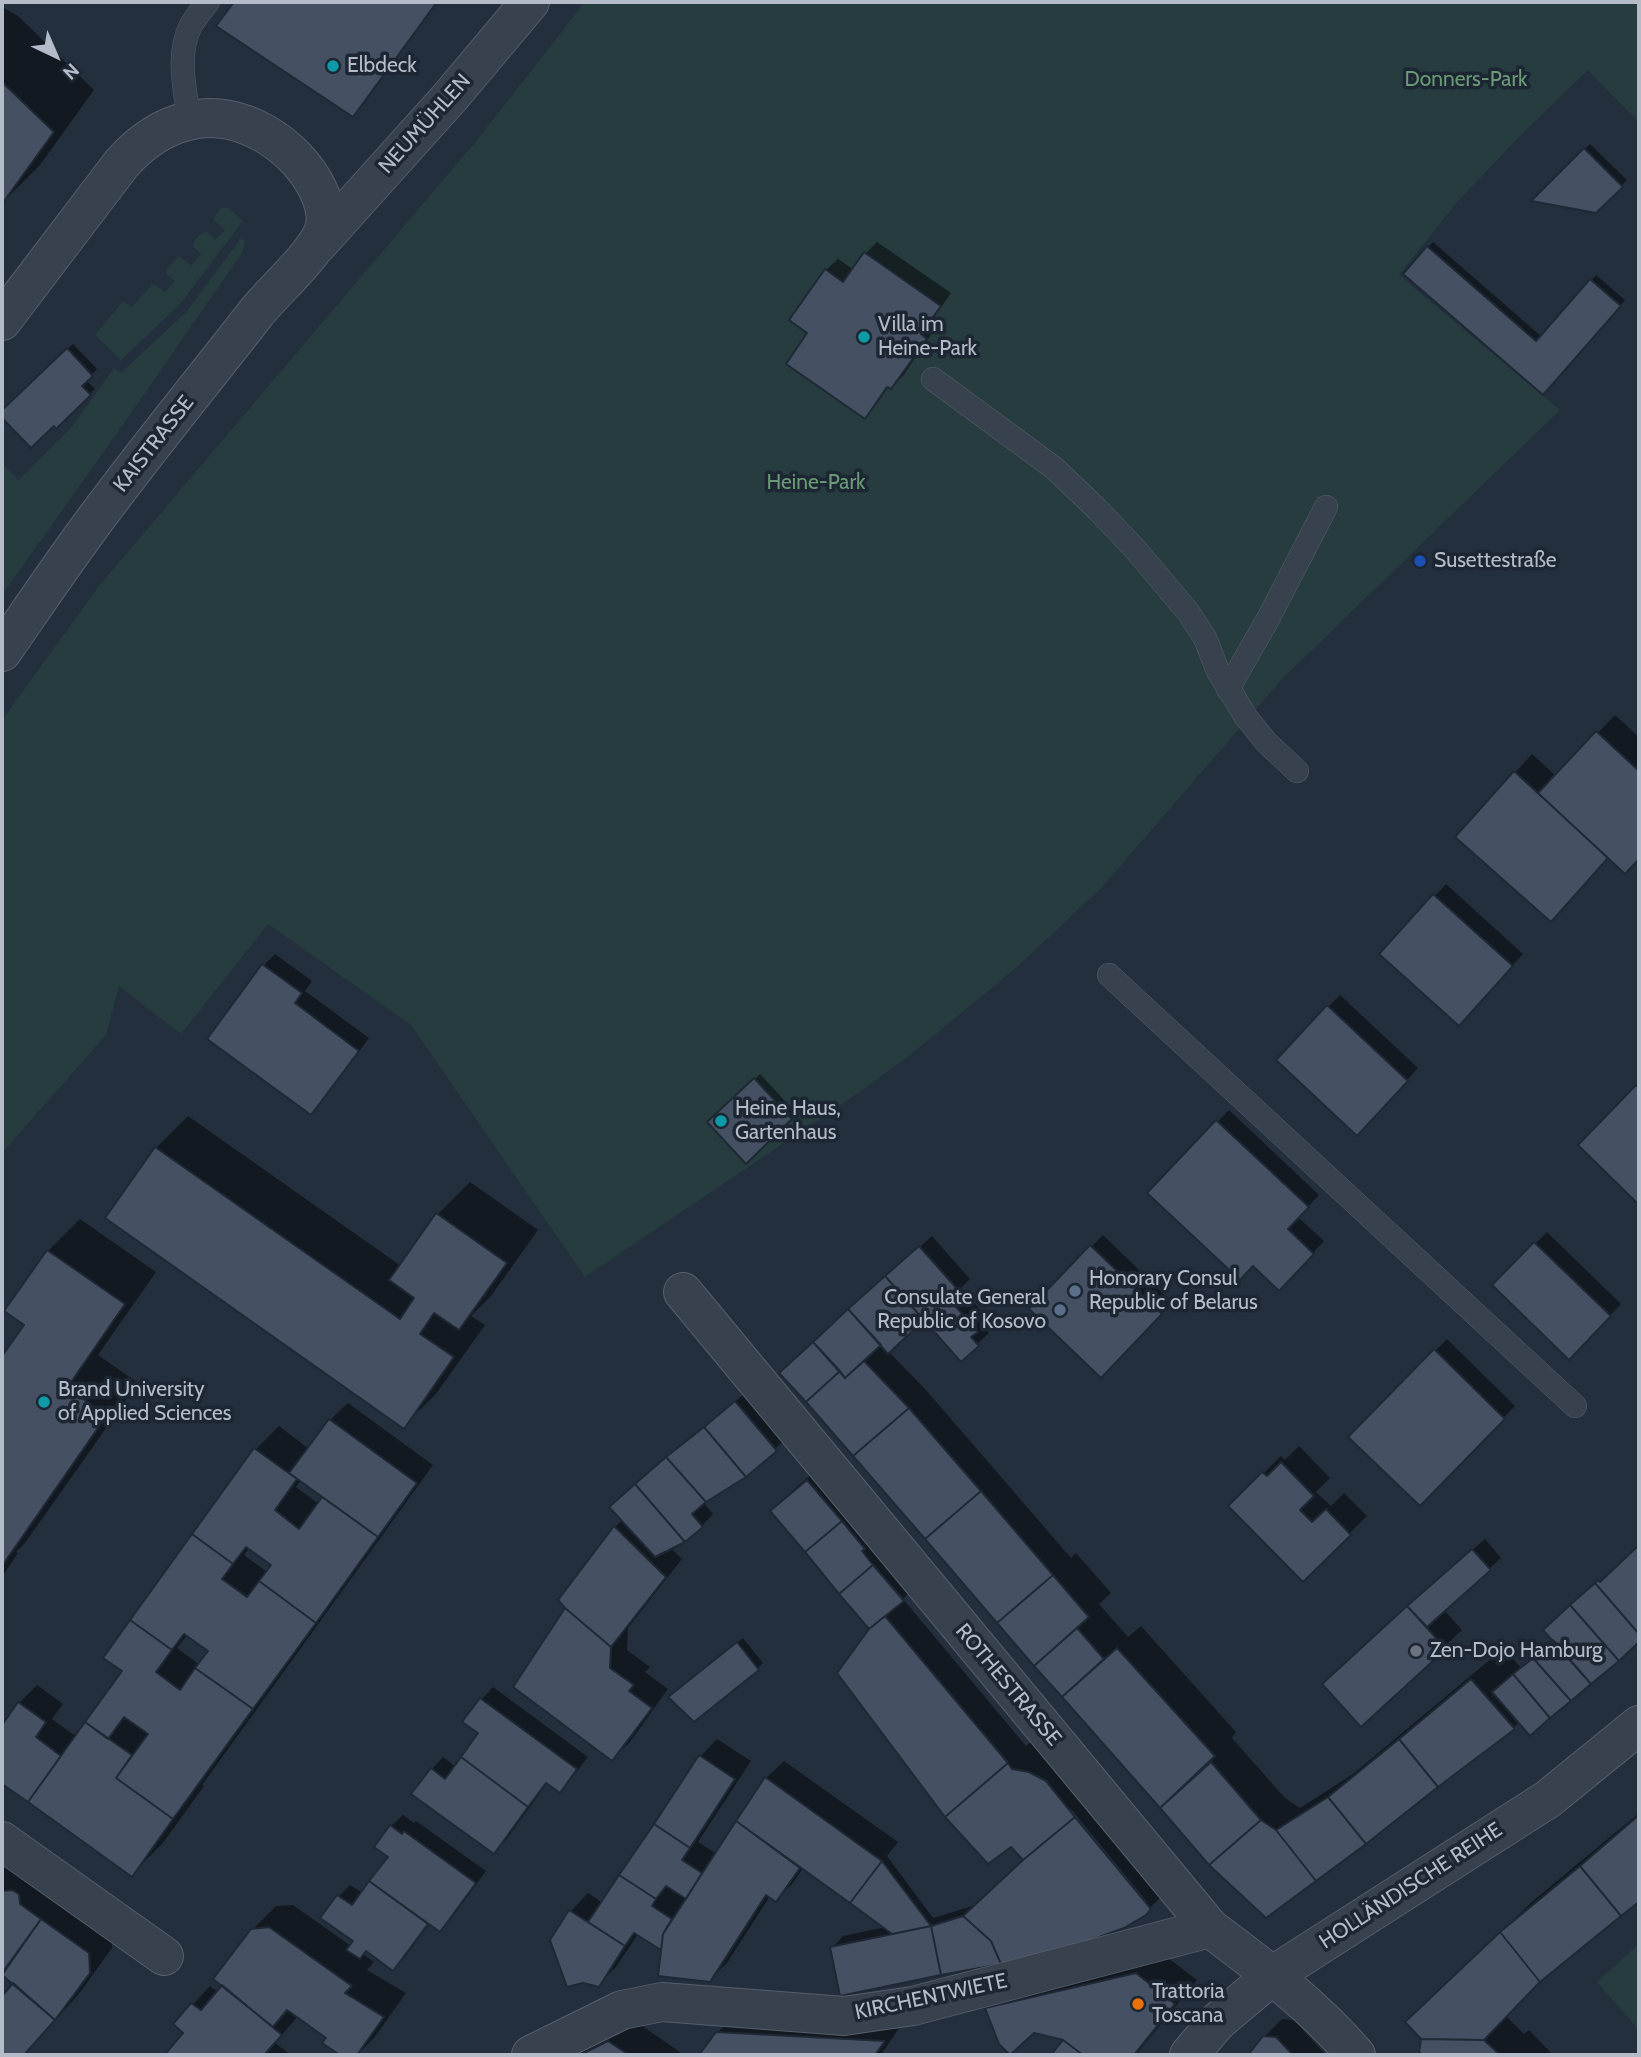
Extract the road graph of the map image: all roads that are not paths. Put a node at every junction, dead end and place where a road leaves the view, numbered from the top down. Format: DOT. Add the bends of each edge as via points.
graph roads {
  1 [pos="208,2"];
  2 [pos="530,2"];
  3 [pos="189,120"];
  4 [pos="318,244"];
  5 [pos="2,321"];
  6 [pos="933,379"];
  7 [pos="1326,507"];
  8 [pos="2,652"];
  9 [pos="1228,689"];
  10 [pos="1297,771"];
  11 [pos="1109,975"];
  12 [pos="683,1292"];
  13 [pos="1575,1406"];
  14 [pos="1639,1725"];
  15 [pos="2,1841"];
  16 [pos="1210,1928"];
  17 [pos="164,1956"];
  18 [pos="1273,1975"];
  19 [pos="531,2055"];
  20 [pos="1189,2055"];
  21 [pos="1356,2055"];
  1 -- 3 [label="lane" via="184,43 182,70"];
  2 -- 4 [label="street, NEUMÜHLEN"];
  3 -- 4 [label="street" via="221,119 251,127 294,155 324,202 325,223"];
  3 -- 5 [label="street" via="166,129 121,163"];
  4 -- 8 [label="street, KAISTRASSE" via="267,298 79,542"];
  6 -- 9 [label="lane" via="1054,468 1098,510 1188,612"];
  7 -- 9 [label="lane"];
  9 -- 10 [label="lane" via="1266,742"];
  11 -- 13 [label="lane"];
  12 -- 16 [label="street, ROTHESTRASSE"];
  14 -- 18 [label="street, HOLLÄNDISCHE REIHE" via="1548,1799"];
  15 -- 17 [label="street"];
  16 -- 18 [label="street, ROTHESTRASSE"];
  16 -- 19 [label="street, KIRCHENTWIETE" via="914,2006 844,2017 662,2002 622,2010"];
  18 -- 20 [label="street, HOLLÄNDISCHE REIHE" via="1216,2022"];
  18 -- 21 [label="street, ROTHESTRASSE"];
}
